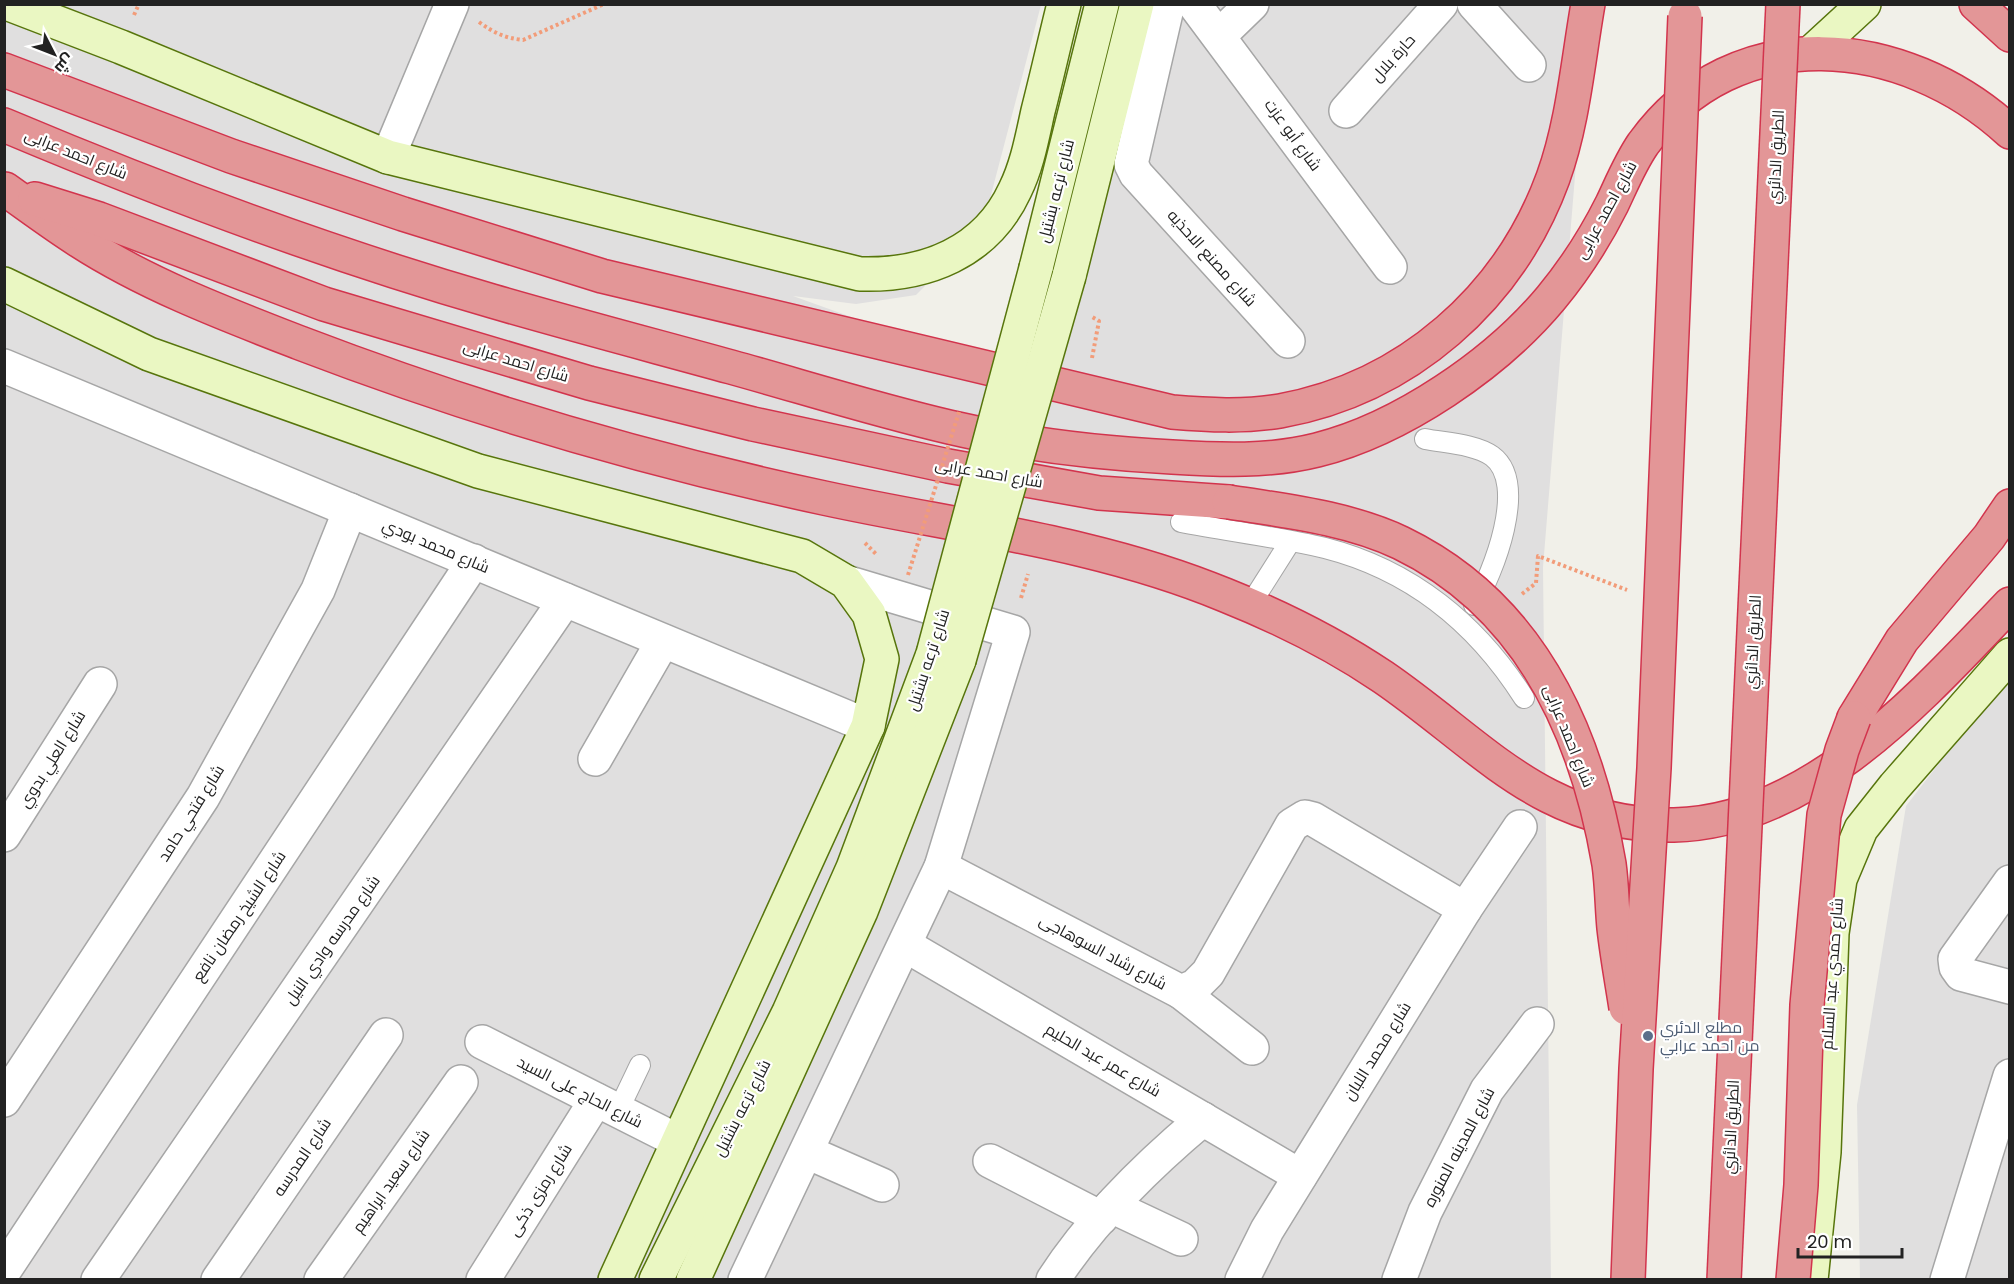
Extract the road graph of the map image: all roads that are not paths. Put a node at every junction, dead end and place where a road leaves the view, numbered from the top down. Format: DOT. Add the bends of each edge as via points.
graph roads {
  1 [pos="9,4"];
  2 [pos="1064,4"];
  3 [pos="1102,4"];
  4 [pos="1137,4"];
  5 [pos="1168,4"];
  6 [pos="1194,4"];
  7 [pos="1252,4"];
  8 [pos="1441,4"];
  9 [pos="1474,4"];
  10 [pos="1588,4"];
  11 [pos="1783,4"];
  12 [pos="1864,4"];
  13 [pos="1976,4"];
  14 [pos="1685,10"];
  15 [pos="463,11"];
  16 [pos="2010,35"];
  17 [pos="1219,36"];
  18 [pos="1813,51"];
  19 [pos="1529,65"];
  20 [pos="4,70"];
  21 [pos="1346,111"];
  22 [pos="4,125"];
  23 [pos="2010,132"];
  24 [pos="388,157"];
  25 [pos="5,189"];
  26 [pos="1390,267"];
  27 [pos="4,284"];
  28 [pos="1288,341"];
  29 [pos="4,366"];
  30 [pos="1425,439"];
  31 [pos="2010,506"];
  32 [pos="350,510"];
  33 [pos="1181,522"];
  34 [pos="1290,542"];
  35 [pos="474,561"];
  36 [pos="846,582"];
  37 [pos="566,600"];
  38 [pos="2010,604"];
  39 [pos="1250,605"];
  40 [pos="1463,623"];
  41 [pos="663,641"];
  42 [pos="2010,654"];
  43 [pos="946,657"];
  44 [pos="100,684"];
  45 [pos="1524,698"];
  46 [pos="868,726"];
  47 [pos="594,759"];
  48 [pos="1520,827"];
  49 [pos="4,835"];
  50 [pos="941,867"];
  51 [pos="2010,882"];
  52 [pos="1465,909"];
  53 [pos="905,945"];
  54 [pos="2010,987"];
  55 [pos="1181,992"];
  56 [pos="1537,1024"];
  57 [pos="386,1035"];
  58 [pos="482,1042"];
  59 [pos="1252,1048"];
  60 [pos="640,1065"];
  61 [pos="1636,1069"];
  62 [pos="2010,1076"];
  63 [pos="461,1082"];
  64 [pos="4,1100"];
  65 [pos="607,1106"];
  66 [pos="1203,1119"];
  67 [pos="678,1141"];
  68 [pos="807,1152"];
  69 [pos="990,1161"];
  70 [pos="1300,1176"];
  71 [pos="882,1185"];
  72 [pos="1106,1212"];
  73 [pos="1181,1239"];
  74 [pos="4,1270"];
  75 [pos="98,1280"];
  76 [pos="218,1280"];
  77 [pos="321,1280"];
  78 [pos="483,1280"];
  79 [pos="615,1280"];
  80 [pos="656,1280"];
  81 [pos="693,1280"];
  82 [pos="745,1280"];
  83 [pos="1053,1280"];
  84 [pos="1242,1280"];
  85 [pos="1399,1280"];
  86 [pos="1628,1280"];
  87 [pos="1724,1280"];
  88 [pos="1793,1280"];
  89 [pos="1811,1280"];
  90 [pos="1947,1280"];
  1 -- 24 [label="street"];
  2 -- 24 [label="street" via="1015,191 982,236 959,252 912,272 860,274"];
  3 -- 43 [label="street, شارع ترعه بشتيل, bridge"];
  4 -- 43 [label="street, شارع ترعه بشتيل, bridge" via="1070,276"];
  5 -- 28 [label="street, شارع مصنع الاحذيه" via="1130,158 1136,174"];
  6 -- 17 [label="street, شارع أبو عزت"];
  7 -- 17 [label="street"];
  8 -- 21 [label="street, حارة بلال"];
  9 -- 19 [label="street"];
  10 -- 20 [label="highway" via="1554,176 1533,226 1510,263 1469,313 1428,349 1382,377 1300,406 1225,416 1172,412 602,276 231,156"];
  11 -- 87 [label="highway, الطريق الدائري, bridge"];
  12 -- 18 [label="street"];
  13 -- 16 [label="highway"];
  14 -- 61 [label="highway, bridge" via="1654,768"];
  15 -- 24 [label="street"];
  17 -- 26 [label="street, شارع أبو عزت"];
  18 -- 22 [label="highway, شارع احمد عرابى" via="1748,65 1718,79 1665,118 1626,172 1594,238 1547,303 1515,336 1443,392 1363,435 1276,458 1232,461 1108,454 929,422 488,300 352,257 206,205"];
  18 -- 23 [label="highway, شارع احمد عرابى" via="1879,59 1911,69 1965,97"];
  25 -- 39 [label="highway" via="81,242 161,285 394,379 590,439 808,495 1140,565"];
  25 -- 61 [label="highway, شارع احمد عرابى, bridge" via="99,219 324,304 600,385 753,424 948,466 1099,493 1229,502 1356,527 1400,542 1440,564 1476,591 1509,624 1559,700 1590,782 1609,865 1614,931"];
  27 -- 36 [label="street" via="149,354 478,471 801,556"];
  29 -- 32 [label="street, شارع محمد بودي"];
  30 -- 40 [label="lane" via="1484,451 1506,476 1505,518 1493,568"];
  31 -- 88 [label="highway, bridge" via="1989,537 1902,640 1854,718 1842,750 1824,815 1807,1005 1801,1185"];
  32 -- 35 [label="street, شارع محمد بودي"];
  32 -- 64 [label="street, شارع فتحي حامد" via="318,590 203,797"];
  33 -- 34 [label="lane"];
  34 -- 39 [label="lane"];
  34 -- 40 [label="lane" via="1324,548 1390,572 1420,589"];
  35 -- 37 [label="street, شارع محمد بودي"];
  35 -- 74 [label="street, شارع الشيخ رمضان نافع"];
  36 -- 46 [label="street" via="869,614 882,659"];
  36 -- 50 [label="street" via="1013,632"];
  37 -- 41 [label="street, شارع محمد بودي"];
  37 -- 75 [label="street, شارع مدرسه وادي النيل"];
  38 -- 39 [label="highway" via="1878,733 1831,769 1780,800 1729,817 1676,825 1622,821 1570,807 1523,783 1378,674"];
  40 -- 45 [label="lane" via="1493,652"];
  41 -- 46 [label="street, شارع محمد بودي"];
  41 -- 47 [label="street"];
  42 -- 89 [label="street, شارع حمدي عبد السلام" via="1861,829 1839,879 1832,933 1824,1152"];
  43 -- 80 [label="street, شارع ترعه بشتيل" via="803,981"];
  43 -- 81 [label="street, شارع ترعه بشتيل" via="861,911"];
  44 -- 49 [label="street, شارع العلي بدوي"];
  46 -- 67 [label="street"];
  48 -- 52 [label="street, شارع محمد اللبان"];
  50 -- 53 [label="street"];
  50 -- 55 [label="street, شارع رشاد السوهاجى"];
  51 -- 54 [label="street" via="1955,959 1960,974"];
  52 -- 55 [label="street, شارع رشاد السوهاجى" via="1305,817 1292,825 1208,973 1195,986"];
  52 -- 70 [label="street, شارع محمد اللبان"];
  53 -- 66 [label="street, شارع عمر عبد الحليم"];
  53 -- 68 [label="street"];
  55 -- 59 [label="street"];
  56 -- 85 [label="street, شارع المدينه المنوره" via="1487,1090 1425,1212"];
  57 -- 76 [label="street, شارع المدرسه"];
  58 -- 65 [label="street, شارع الحاج على السيد"];
  60 -- 65 [label="lane"];
  61 -- 86 [label="highway, bridge"];
  62 -- 90 [label="street"];
  63 -- 77 [label="street, شارع سعيد ابراهيم"];
  65 -- 67 [label="street, شارع الحاج على السيد"];
  65 -- 78 [label="street, شارع رمزى ذكى"];
  66 -- 70 [label="street, شارع عمر عبد الحليم"];
  66 -- 72 [label="street" via="1161,1154"];
  67 -- 79 [label="street"];
  68 -- 71 [label="street"];
  68 -- 82 [label="street"];
  69 -- 72 [label="street"];
  70 -- 84 [label="street, شارع محمد اللبان"];
  72 -- 73 [label="street"];
  72 -- 83 [label="street"];
}
